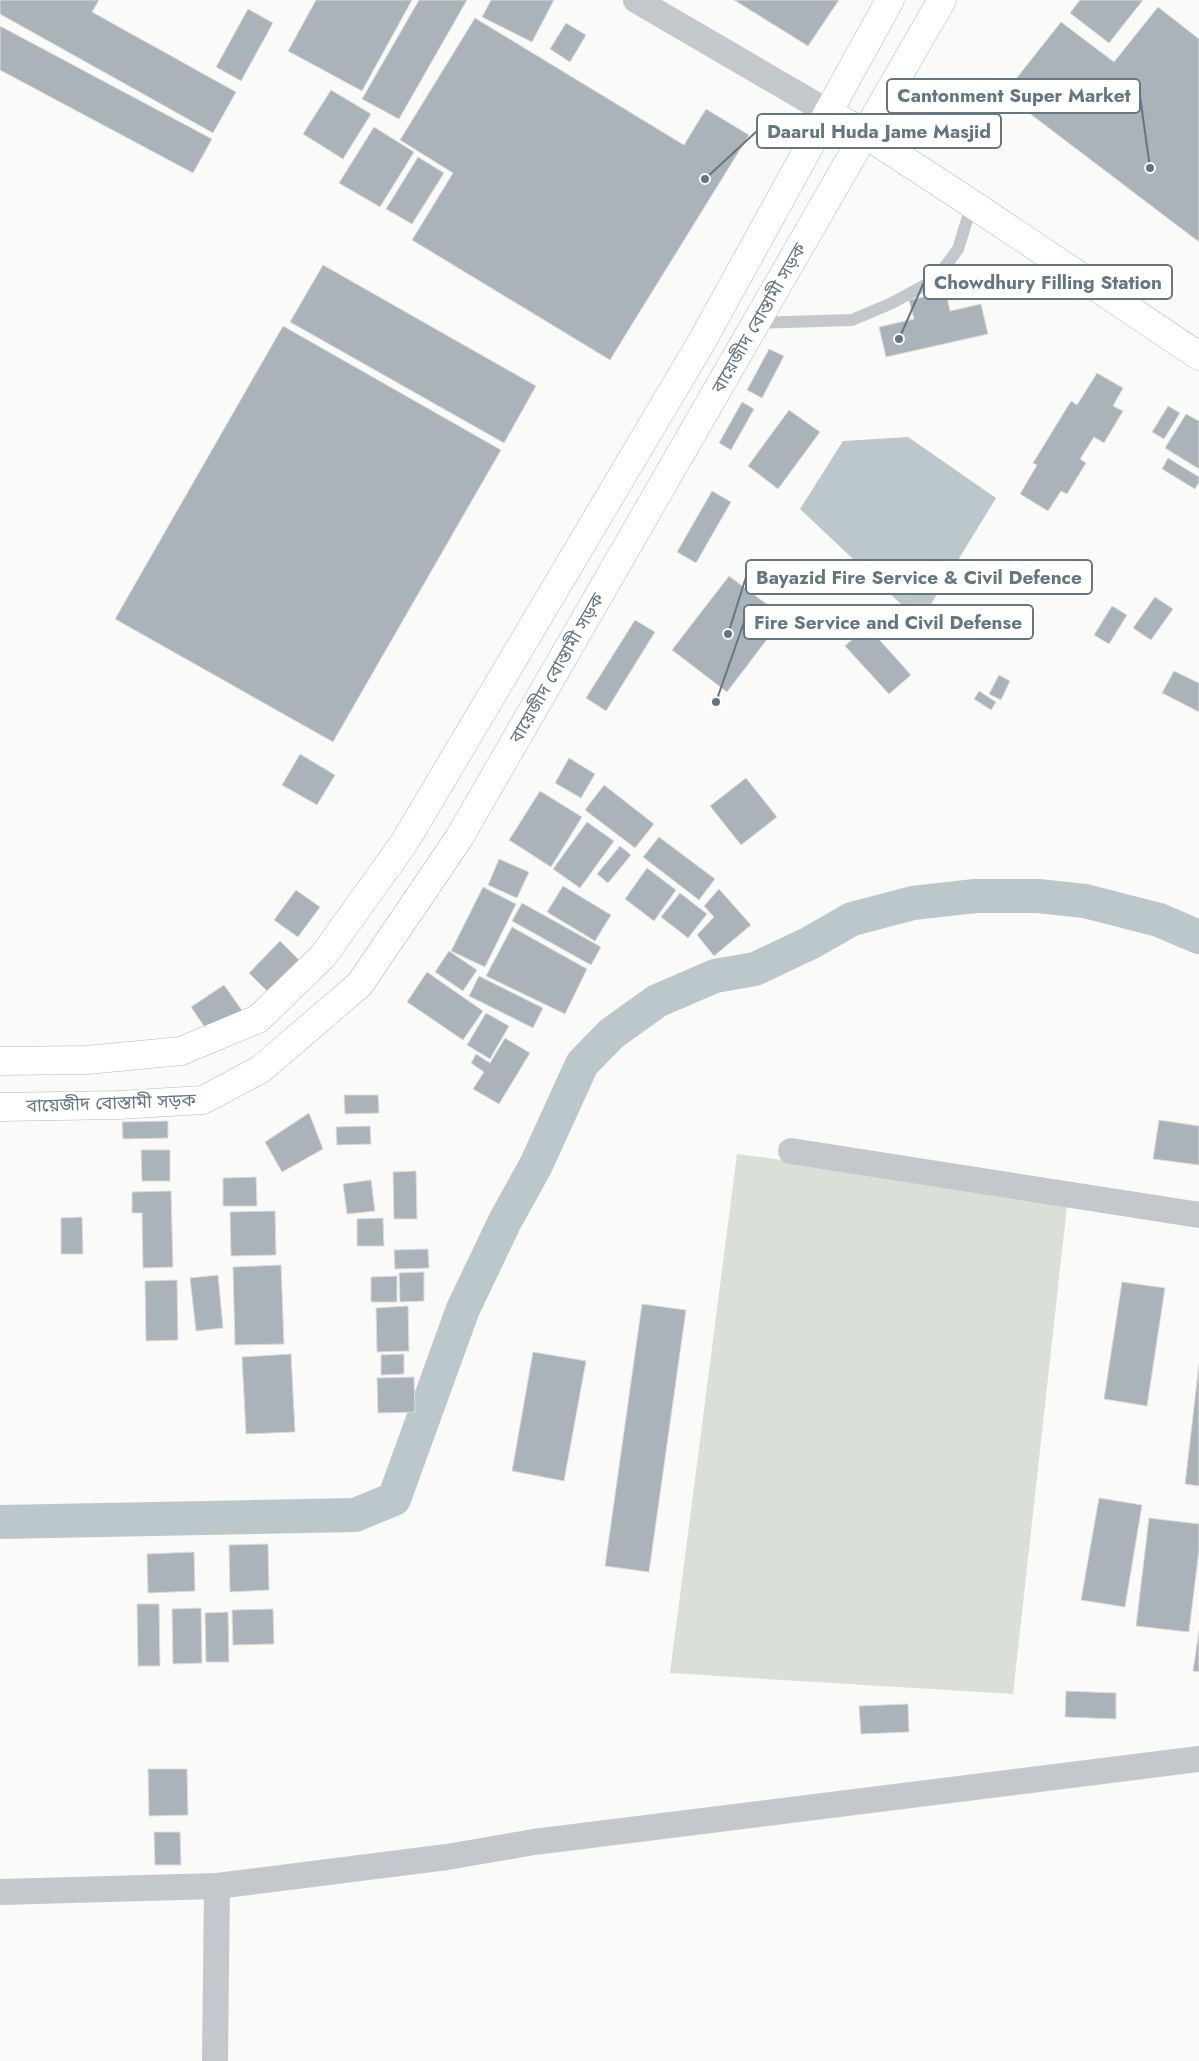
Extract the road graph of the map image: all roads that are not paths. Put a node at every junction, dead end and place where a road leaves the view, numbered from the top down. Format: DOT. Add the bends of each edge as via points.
graph roads {
  1 [pos="636,0"];
  2 [pos="890,0"];
  3 [pos="942,0"];
  4 [pos="828,112"];
  5 [pos="865,134"];
  6 [pos="972,204"];
  7 [pos="756,322"];
  8 [pos="1199,356"];
  9 [pos="0,1061"];
  10 [pos="0,1107"];
  11 [pos="791,1151"];
  12 [pos="1199,1215"];
  13 [pos="1199,1759"];
  14 [pos="217,1886"];
  15 [pos="0,1892"];
  16 [pos="215,2061"];
  1 -- 4 [label="street"];
  2 -- 4 [label="main road"];
  3 -- 5 [label="main road, বায়েজীদ বোস্তামী সড়ক"];
  4 -- 5 [label="main road"];
  4 -- 9 [label="main road" via="701,343 414,826 323,956 258,1019 181,1050 87,1060"];
  5 -- 6 [label="main road"];
  5 -- 7 [label="main road, বায়েজীদ বোস্তামী সড়ক"];
  6 -- 7 [label="lane" via="958,249 936,279 929,283 852,320"];
  6 -- 8 [label="main road"];
  7 -- 10 [label="main road, বায়েজীদ বোস্তামী সড়ক" via="459,838 360,984 261,1069 203,1100"];
  11 -- 12 [label="street"];
  13 -- 14 [label="street" via="534,1842 447,1857"];
  14 -- 15 [label="street"];
  14 -- 16 [label="street"];
}
